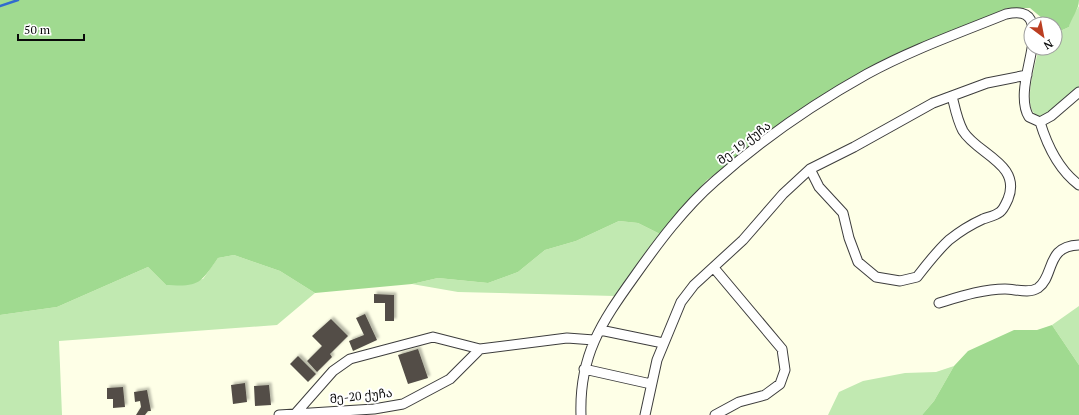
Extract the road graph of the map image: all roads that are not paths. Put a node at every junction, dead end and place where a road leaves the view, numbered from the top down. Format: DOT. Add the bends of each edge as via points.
graph roads {
  1 [pos="1027,16"];
  2 [pos="1030,56"];
  3 [pos="1027,74"];
  4 [pos="1079,92"];
  5 [pos="952,96"];
  6 [pos="1040,122"];
  7 [pos="810,169"];
  8 [pos="1079,185"];
  9 [pos="1079,245"];
  10 [pos="714,268"];
  11 [pos="939,303"];
  12 [pos="600,330"];
  13 [pos="594,340"];
  14 [pos="663,343"];
  15 [pos="480,349"];
  16 [pos="584,369"];
  17 [pos="652,384"];
  18 [pos="296,414"];
  19 [pos="279,415"];
  20 [pos="581,415"];
  21 [pos="645,415"];
  22 [pos="715,415"];
  1 -- 12 [label="street, მე-19 ქუჩა" via="1019,12 1006,14 916,51 873,71 799,117 715,181 690,206 653,250 616,302"];
  2 -- 3 [label="street"];
  3 -- 5 [label="street" via="987,83"];
  3 -- 6 [label="street" via="1026,112 1029,118"];
  4 -- 6 [label="street" via="1052,116"];
  5 -- 7 [label="street" via="933,103"];
  5 -- 7 [label="street" via="963,131 980,150 994,157 1007,172 1010,179 1010,195 1000,212 979,221 950,240 930,260 918,277 900,281 876,277 858,262 843,212 819,187"];
  6 -- 8 [label="street" via="1046,143 1070,178"];
  7 -- 10 [label="street"];
  9 -- 11 [label="street" via="1063,248 1051,262 1045,279 1037,288 1025,291 1004,289"];
  10 -- 14 [label="street" via="694,285 681,302"];
  10 -- 22 [label="street" via="782,349 785,370 780,384 765,395 739,402"];
  12 -- 13 [label="street, მე-19 ქუჩა"];
  12 -- 14 [label="street"];
  13 -- 15 [label="street" via="567,338"];
  13 -- 16 [label="street, მე-19 ქუჩა"];
  14 -- 17 [label="street"];
  15 -- 18 [label="street, მე-20 ქუჩა" via="450,379 403,404"];
  15 -- 18 [label="street" via="433,337 350,359 333,371"];
  16 -- 17 [label="street"];
  16 -- 20 [label="street, მე-19 ქუჩა" via="580,392"];
  17 -- 21 [label="street"];
  18 -- 19 [label="street, მე-20 ქუჩა"];
}
